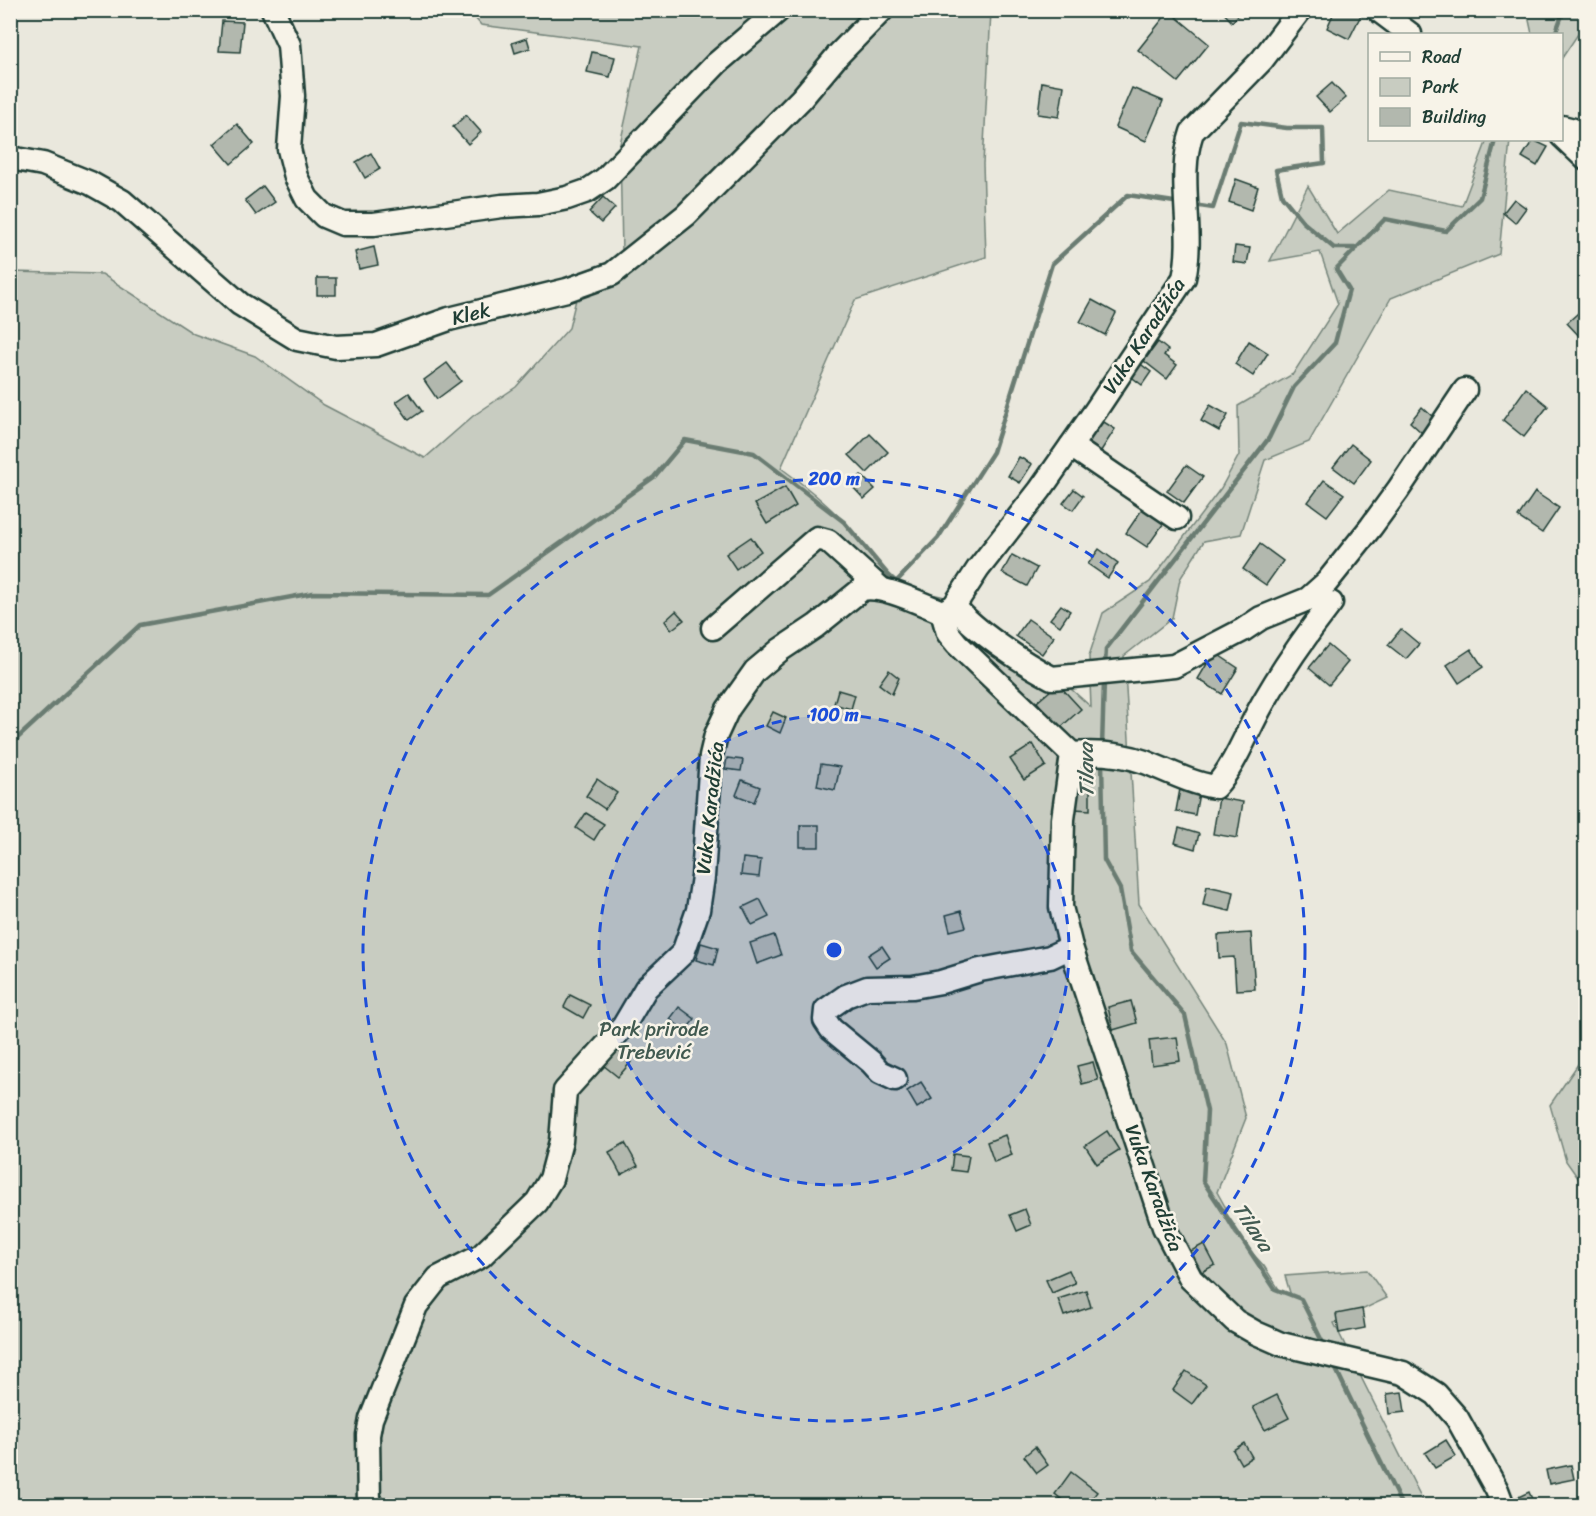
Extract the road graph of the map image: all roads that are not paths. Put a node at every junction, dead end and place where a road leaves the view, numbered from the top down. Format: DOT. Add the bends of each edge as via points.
graph roads {
  1 [pos="273,10"];
  2 [pos="779,10"];
  3 [pos="882,10"];
  4 [pos="1300,10"];
  5 [pos="1378,10"];
  6 [pos="1409,33"];
  7 [pos="1563,127"];
  8 [pos="1586,133"];
  9 [pos="1563,137"];
  10 [pos="10,158"];
  11 [pos="1586,159"];
  12 [pos="1465,390"];
  13 [pos="1071,446"];
  14 [pos="1177,518"];
  15 [pos="881,589"];
  16 [pos="1331,603"];
  17 [pos="948,609"];
  18 [pos="714,628"];
  19 [pos="1072,754"];
  20 [pos="1071,948"];
  21 [pos="895,1079"];
  22 [pos="369,1506"];
  23 [pos="1503,1506"];
  1 -- 2 [label="street" via="289,45 293,96 288,149 296,177 307,199 324,216 343,224 374,224 538,204 587,191 605,179 717,63"];
  3 -- 10 [label="street, Klek" via="686,215 612,274 567,290 449,319 375,345 336,347 297,339 240,304 122,201 43,164"];
  4 -- 13 [label="street, Vuka Karadžića" via="1262,60 1191,132 1186,171 1188,260 1184,278"];
  5 -- 6 [label="street"];
  7 -- 8 [label="street"];
  9 -- 11 [label="street"];
  12 -- 17 [label="street" via="1392,499 1340,567 1308,599 1261,618 1174,666 1052,678"];
  13 -- 14 [label="street"];
  13 -- 17 [label="street, Vuka Karadžića"];
  15 -- 17 [label="street"];
  15 -- 18 [label="street" via="828,541 818,538"];
  15 -- 22 [label="street, Vuka Karadžića" via="862,589 780,651 755,671 728,709 711,756 703,877 698,910 683,953 646,988 623,1027 565,1092 561,1141 551,1179 537,1202 481,1256 438,1278 416,1306 371,1419"];
  16 -- 19 [label="street" via="1298,645 1215,787 1200,785 1142,761 1105,754"];
  17 -- 19 [label="street" via="948,633 957,644"];
  19 -- 20 [label="street, Vuka Karadžića" via="1063,819 1061,907"];
  20 -- 21 [label="street" via="1050,957 941,982 867,988 826,1010 825,1020 831,1029 880,1072"];
  20 -- 23 [label="street, Vuka Karadžića" via="1164,1227 1191,1280 1235,1321 1256,1333 1281,1344 1403,1372 1436,1395 1457,1418"];
}
